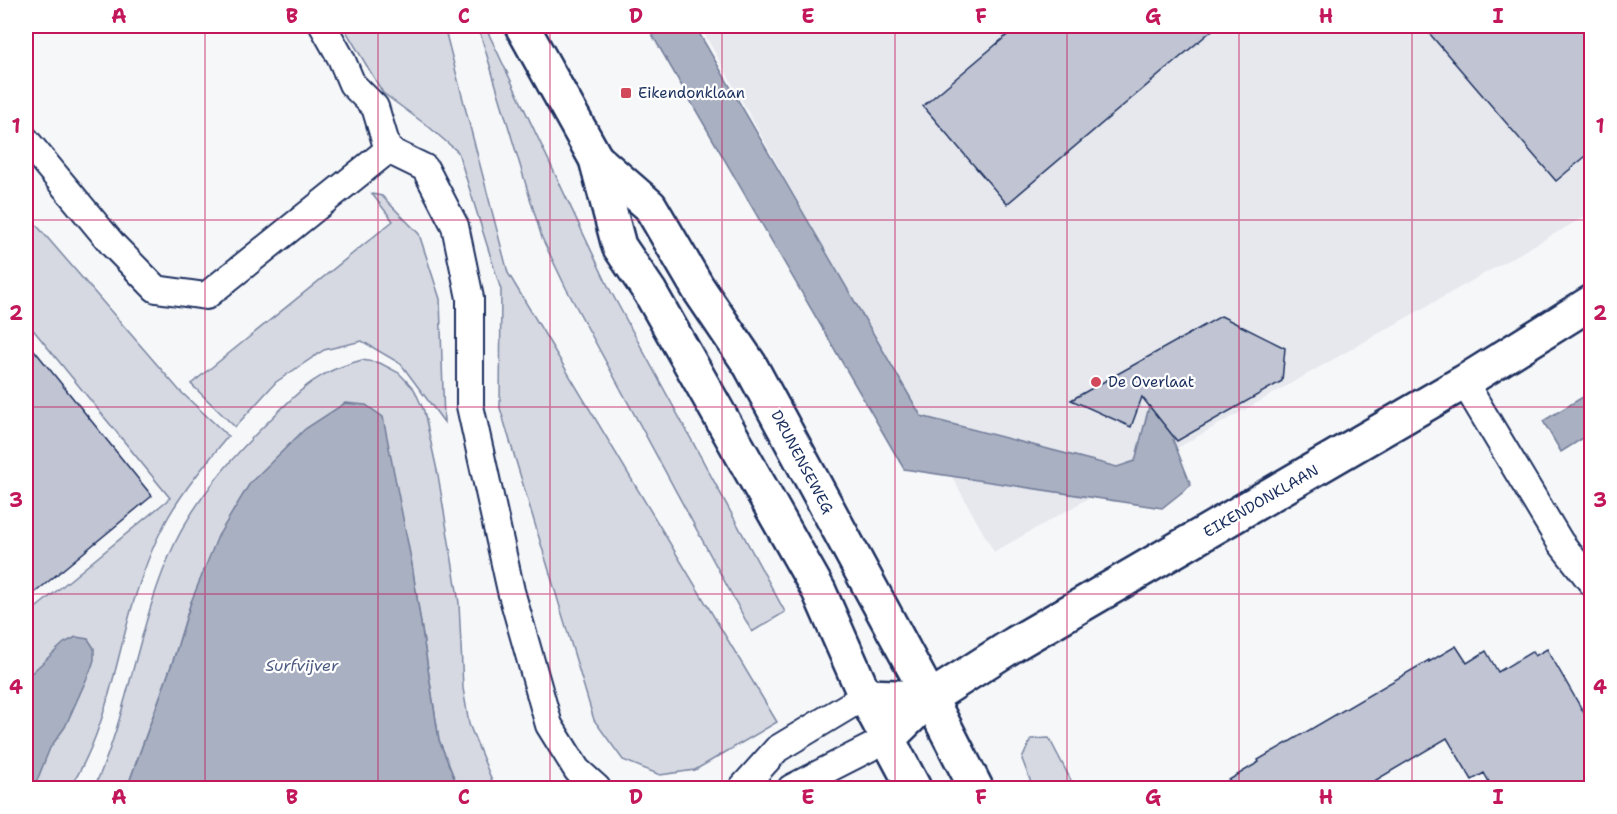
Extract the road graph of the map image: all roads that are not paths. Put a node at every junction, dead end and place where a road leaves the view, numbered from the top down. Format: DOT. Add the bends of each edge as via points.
graph roads {
  1 [pos="323,26"];
  2 [pos="522,26"];
  3 [pos="26,140"];
  4 [pos="388,150"];
  5 [pos="596,159"];
  6 [pos="1592,302"];
  7 [pos="1464,382"];
  8 [pos="1592,583"];
  9 [pos="865,696"];
  10 [pos="930,698"];
  11 [pos="889,738"];
  12 [pos="597,789"];
  13 [pos="742,789"];
  14 [pos="791,789"];
  15 [pos="914,789"];
  16 [pos="976,789"];
  1 -- 4 [label="lane" via="352,84 375,107"];
  2 -- 5 [label="street, DRUNENSEWEG"];
  3 -- 4 [label="lane" via="113,245 156,289 206,296"];
  4 -- 12 [label="lane" via="426,168 455,226 470,298 470,406 511,591 549,725 577,770"];
  5 -- 9 [label="street, DRUNENSEWEG" via="619,246 650,292 819,591"];
  5 -- 10 [label="street, DRUNENSEWEG" via="650,206 698,288 750,365"];
  6 -- 7 [label="street, EIKENDONKLAAN"];
  7 -- 8 [label="lane" via="1560,542"];
  7 -- 10 [label="street, EIKENDONKLAAN" via="1016,643"];
  9 -- 10 [label="street"];
  9 -- 11 [label="street, DRUNENSEWEG"];
  9 -- 13 [label="lane" via="777,749"];
  10 -- 11 [label="street, EIKENDONKLAAN"];
  10 -- 16 [label="street, DRUNENSEWEG"];
  11 -- 14 [label="lane"];
  11 -- 15 [label="street, DRUNENSEWEG"];
}
